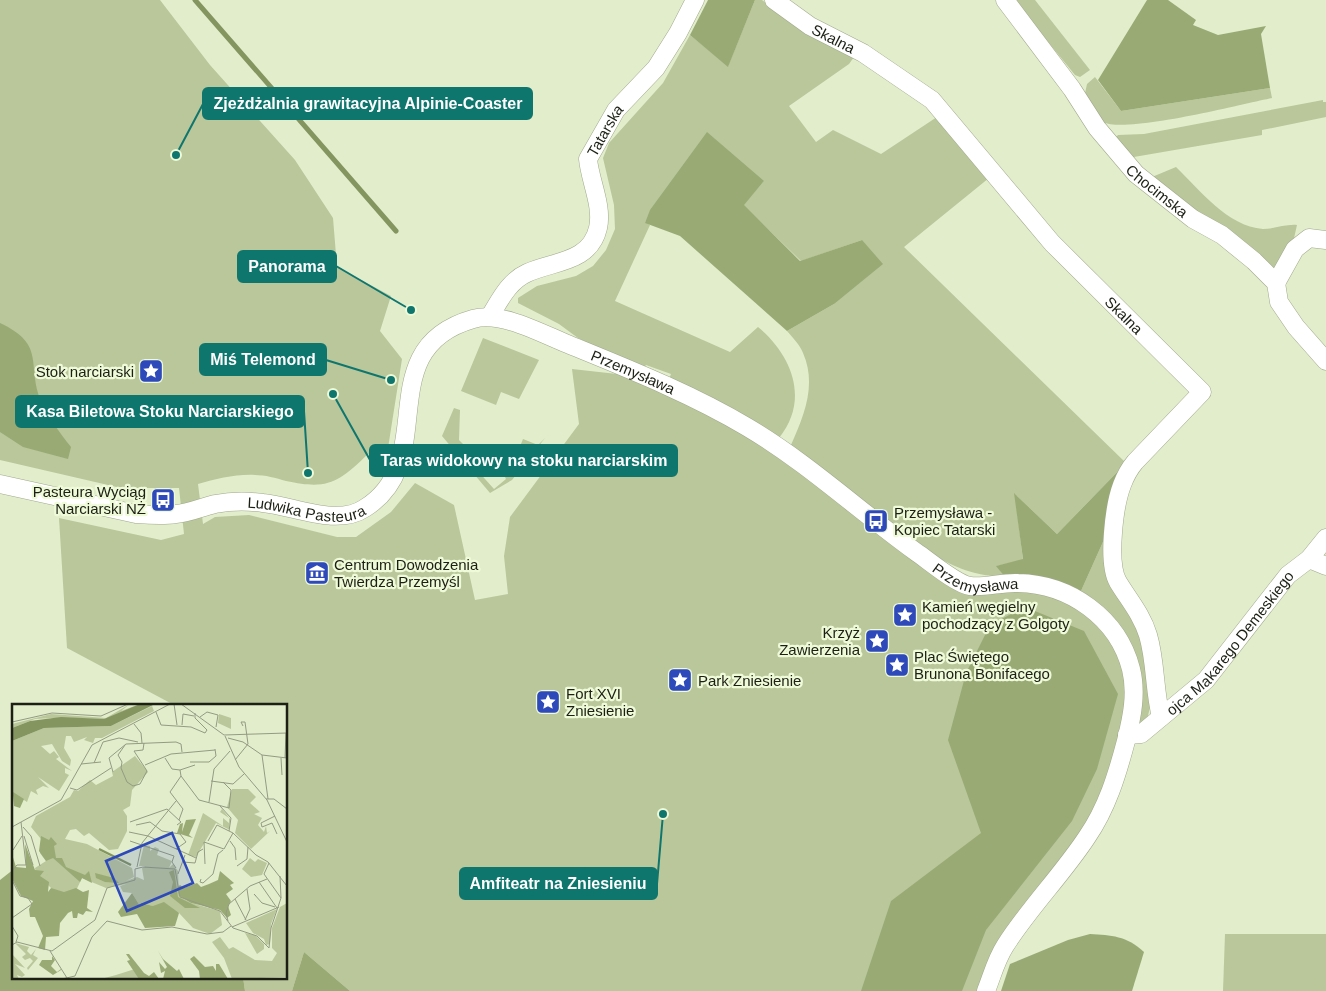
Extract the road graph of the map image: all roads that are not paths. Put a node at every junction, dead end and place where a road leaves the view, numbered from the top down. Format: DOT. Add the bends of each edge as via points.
graph roads {
  1 [pos="695,0"];
  2 [pos="774,0"];
  3 [pos="1005,0"];
  4 [pos="1326,240"];
  5 [pos="1276,283"];
  6 [pos="490,316"];
  7 [pos="1326,361"];
  8 [pos="0,484"];
  9 [pos="1326,538"];
  10 [pos="1309,559"];
  11 [pos="1326,566"];
  12 [pos="1161,717"];
  13 [pos="1128,735"];
  14 [pos="986,991"];
  1 -- 6 [label="street, Tatarska" via="656,68 616,110 590,153 589,170 599,210 598,228 592,243 572,260 527,273 515,281"];
  2 -- 12 [label="street, Skalna" via="810,26 862,54 932,100 1052,243 1202,392 1134,462 1126,475 1111,549 1118,581 1144,622 1149,636"];
  3 -- 5 [label="street, Chocimska" via="1097,128 1136,174 1193,219 1222,235"];
  4 -- 5 [label="street" via="1309,238 1295,249"];
  5 -- 7 [label="street" via="1279,302"];
  6 -- 8 [label="street, Ludwika Pasteura" via="472,319 443,332 426,346 415,368 403,453 397,470 388,487 367,508 353,515 338,516 244,501 219,503 179,514 145,515"];
  6 -- 13 [label="street, Przemysława" via="530,328 595,355 749,428 967,586 1036,585 1070,596 1093,608 1110,624 1122,644 1130,668 1134,692"];
  9 -- 10 [label="street, ojca Makarego Demeskiego"];
  10 -- 11 [label="street"];
  10 -- 12 [label="street, ojca Makarego Demeskiego" via="1288,575 1206,680"];
  12 -- 13 [label="street, ojca Makarego Demeskiego" via="1141,734"];
  13 -- 14 [label="street, Przemysława" via="1114,784 1101,813 1088,836 1002,951"];
}
